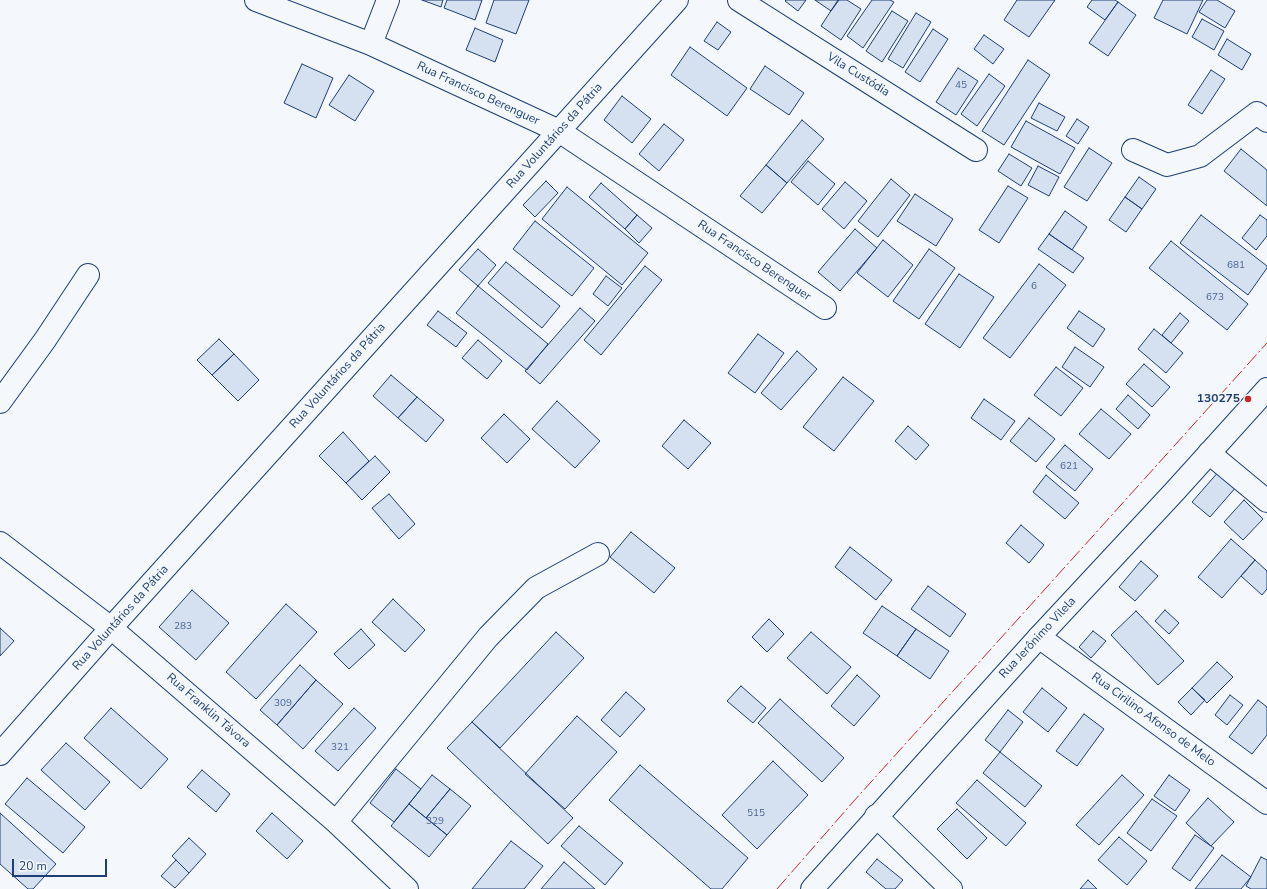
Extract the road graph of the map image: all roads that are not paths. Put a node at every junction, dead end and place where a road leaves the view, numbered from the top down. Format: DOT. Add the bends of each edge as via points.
graph roads {
  1 [pos="256,0"];
  2 [pos="388,0"];
  3 [pos="677,0"];
  4 [pos="739,0"];
  5 [pos="370,44"];
  6 [pos="1267,121"];
  7 [pos="559,131"];
  8 [pos="976,150"];
  9 [pos="1133,150"];
  10 [pos="88,275"];
  11 [pos="825,308"];
  12 [pos="1267,389"];
  13 [pos="0,402"];
  14 [pos="1209,453"];
  15 [pos="1267,501"];
  16 [pos="0,543"];
  17 [pos="598,554"];
  18 [pos="111,628"];
  19 [pos="1039,637"];
  20 [pos="0,754"];
  21 [pos="1267,803"];
  22 [pos="876,816"];
  23 [pos="336,822"];
  24 [pos="407,889"];
  25 [pos="812,889"];
  26 [pos="951,889"];
  1 -- 5 [label="street, Rua Francisco Berenguer"];
  2 -- 5 [label="street"];
  3 -- 7 [label="street, Rua Voluntários da Pátria"];
  4 -- 8 [label="street, Vila Custódia"];
  5 -- 7 [label="street, Rua Francisco Berenguer"];
  6 -- 9 [label="street" via="1257,113 1200,156 1168,164"];
  7 -- 11 [label="street, Rua Francisco Berenguer"];
  7 -- 18 [label="street, Rua Voluntários da Pátria"];
  10 -- 13 [label="street"];
  12 -- 14 [label="street, Rua Jerônimo Vilela"];
  14 -- 15 [label="street"];
  14 -- 19 [label="street, Rua Jerônimo Vilela"];
  16 -- 18 [label="street, Rua Franklin Távora"];
  17 -- 23 [label="street" via="536,588 488,637"];
  18 -- 20 [label="street, Rua Voluntários da Pátria"];
  18 -- 23 [label="street, Rua Franklin Távora"];
  19 -- 21 [label="street, Rua Cirilino Afonso de Melo"];
  19 -- 22 [label="street, Rua Jerônimo Vilela"];
  22 -- 25 [label="street, Rua Jerônimo Vilela"];
  22 -- 26 [label="street"];
  23 -- 24 [label="street, Rua Franklin Távora"];
}
